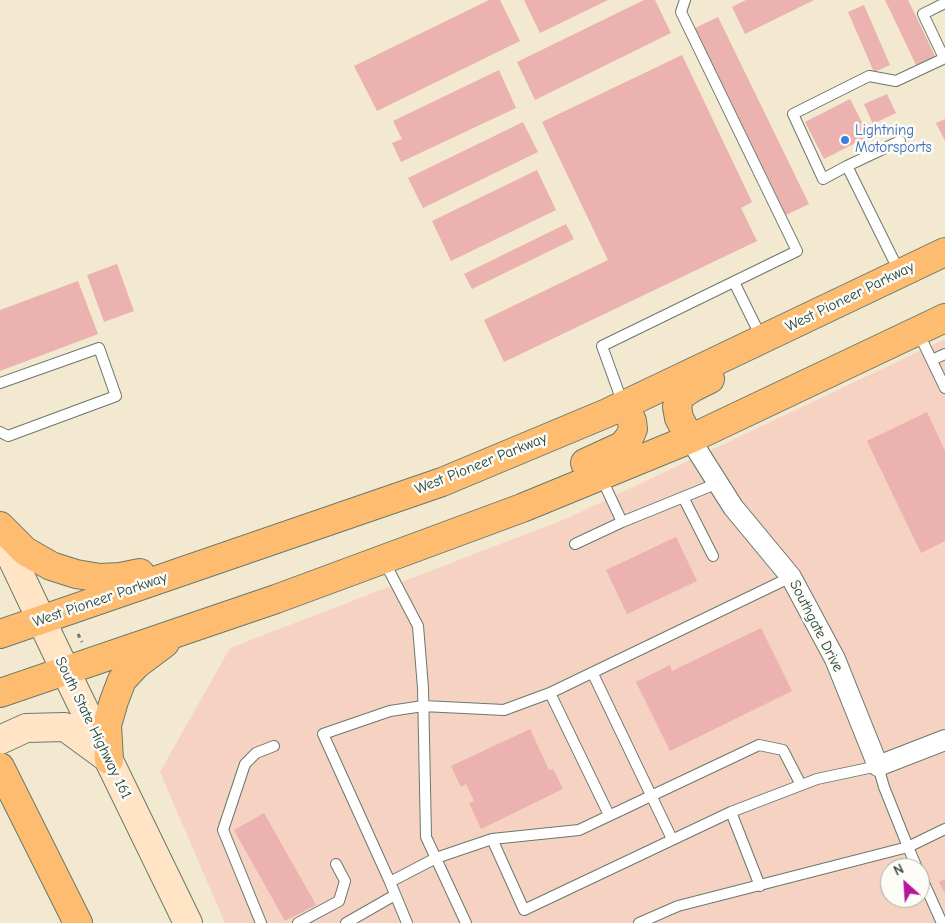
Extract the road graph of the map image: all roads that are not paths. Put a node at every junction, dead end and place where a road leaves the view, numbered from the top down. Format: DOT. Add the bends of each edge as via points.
graph roads {
  1 [pos="685,0"];
  2 [pos="945,4"];
  3 [pos="945,58"];
  4 [pos="900,141"];
  5 [pos="847,166"];
  6 [pos="922,263"];
  7 [pos="734,282"];
  8 [pos="945,318"];
  9 [pos="918,331"];
  10 [pos="762,340"];
  11 [pos="945,354"];
  12 [pos="932,360"];
  13 [pos="0,383"];
  14 [pos="945,388"];
  15 [pos="624,405"];
  16 [pos="0,432"];
  17 [pos="690,439"];
  18 [pos="600,476"];
  19 [pos="718,483"];
  20 [pos="683,497"];
  21 [pos="622,522"];
  22 [pos="480,523"];
  23 [pos="0,526"];
  24 [pos="0,532"];
  25 [pos="575,544"];
  26 [pos="713,556"];
  27 [pos="384,559"];
  28 [pos="194,567"];
  29 [pos="792,577"];
  30 [pos="41,620"];
  31 [pos="180,632"];
  32 [pos="0,634"];
  33 [pos="65,670"];
  34 [pos="593,674"];
  35 [pos="0,693"];
  36 [pos="550,693"];
  37 [pos="423,706"];
  38 [pos="0,740"];
  39 [pos="945,740"];
  40 [pos="274,746"];
  41 [pos="109,760"];
  42 [pos="878,766"];
  43 [pos="2,770"];
  44 [pos="801,786"];
  45 [pos="651,796"];
  46 [pos="730,812"];
  47 [pos="609,815"];
  48 [pos="945,829"];
  49 [pos="492,839"];
  50 [pos="672,840"];
  51 [pos="908,847"];
  52 [pos="436,858"];
  53 [pos="913,858"];
  54 [pos="336,864"];
  55 [pos="390,882"];
  56 [pos="760,886"];
  57 [pos="395,895"];
  58 [pos="930,896"];
  59 [pos="350,922"];
  60 [pos="78,923"];
  61 [pos="188,923"];
  62 [pos="261,923"];
  63 [pos="298,923"];
  64 [pos="408,923"];
  65 [pos="466,923"];
  66 [pos="639,923"];
  67 [pos="942,923"];
  1 -- 7 [label="lane" via="681,12 797,251"];
  2 -- 3 [label="lane" via="923,14"];
  3 -- 5 [label="lane" via="896,81 869,76 793,114 823,178"];
  4 -- 5 [label="lane"];
  5 -- 6 [label="lane"];
  6 -- 10 [label="main road, West Pioneer Parkway"];
  6 -- 17 [label="main road" via="890,292 680,396 678,418"];
  7 -- 10 [label="lane"];
  7 -- 15 [label="lane" via="602,346"];
  8 -- 9 [label="main road"];
  9 -- 12 [label="lane"];
  9 -- 17 [label="main road"];
  10 -- 15 [label="main road, West Pioneer Parkway"];
  11 -- 12 [label="lane"];
  12 -- 14 [label="lane"];
  13 -- 16 [label="lane" via="99,348 116,396 8,436"];
  15 -- 22 [label="main road" via="633,429 622,446 534,488"];
  15 -- 28 [label="main road, West Pioneer Parkway" via="442,482"];
  17 -- 18 [label="main road"];
  17 -- 19 [label="street, Southgate Drive"];
  18 -- 21 [label="lane"];
  18 -- 22 [label="main road"];
  19 -- 20 [label="lane"];
  19 -- 29 [label="street, Southgate Drive" via="733,507"];
  20 -- 21 [label="lane"];
  20 -- 26 [label="lane"];
  21 -- 25 [label="lane"];
  22 -- 27 [label="main road"];
  23 -- 28 [label="main road" via="25,551 51,566 76,574 120,577"];
  24 -- 30 [label="main road, South State Highway 161"];
  27 -- 31 [label="main road"];
  27 -- 37 [label="lane" via="418,626"];
  28 -- 30 [label="main road, West Pioneer Parkway"];
  29 -- 34 [label="lane"];
  29 -- 42 [label="street, Southgate Drive" via="835,659"];
  30 -- 32 [label="main road, West Pioneer Parkway"];
  30 -- 33 [label="main road, South State Highway 161"];
  31 -- 33 [label="main road"];
  31 -- 41 [label="main road" via="122,680 108,725"];
  33 -- 35 [label="main road"];
  33 -- 41 [label="main road, South State Highway 161"];
  34 -- 36 [label="lane"];
  34 -- 45 [label="lane"];
  36 -- 37 [label="lane" via="504,710"];
  36 -- 47 [label="lane"];
  37 -- 52 [label="lane" via="426,837"];
  37 -- 55 [label="lane" via="390,711 323,734"];
  38 -- 41 [label="main road" via="26,728 65,727"];
  39 -- 42 [label="street"];
  40 -- 62 [label="lane" via="256,753 246,764 223,830"];
  41 -- 61 [label="main road, South State Highway 161"];
  42 -- 44 [label="lane"];
  42 -- 51 [label="lane"];
  43 -- 60 [label="main road"];
  44 -- 45 [label="lane" via="783,750 759,744"];
  44 -- 46 [label="lane"];
  45 -- 47 [label="lane"];
  45 -- 50 [label="lane"];
  46 -- 50 [label="lane"];
  46 -- 56 [label="lane"];
  47 -- 49 [label="lane" via="578,830"];
  48 -- 51 [label="lane"];
  49 -- 50 [label="lane" via="524,910"];
  49 -- 52 [label="lane"];
  51 -- 53 [label="lane"];
  51 -- 56 [label="lane"];
  52 -- 55 [label="lane"];
  52 -- 65 [label="lane"];
  54 -- 63 [label="lane" via="344,881 339,901"];
  55 -- 57 [label="lane"];
  56 -- 66 [label="lane" via="678,906"];
  57 -- 59 [label="lane"];
  57 -- 64 [label="lane"];
  58 -- 67 [label="lane"];
}
